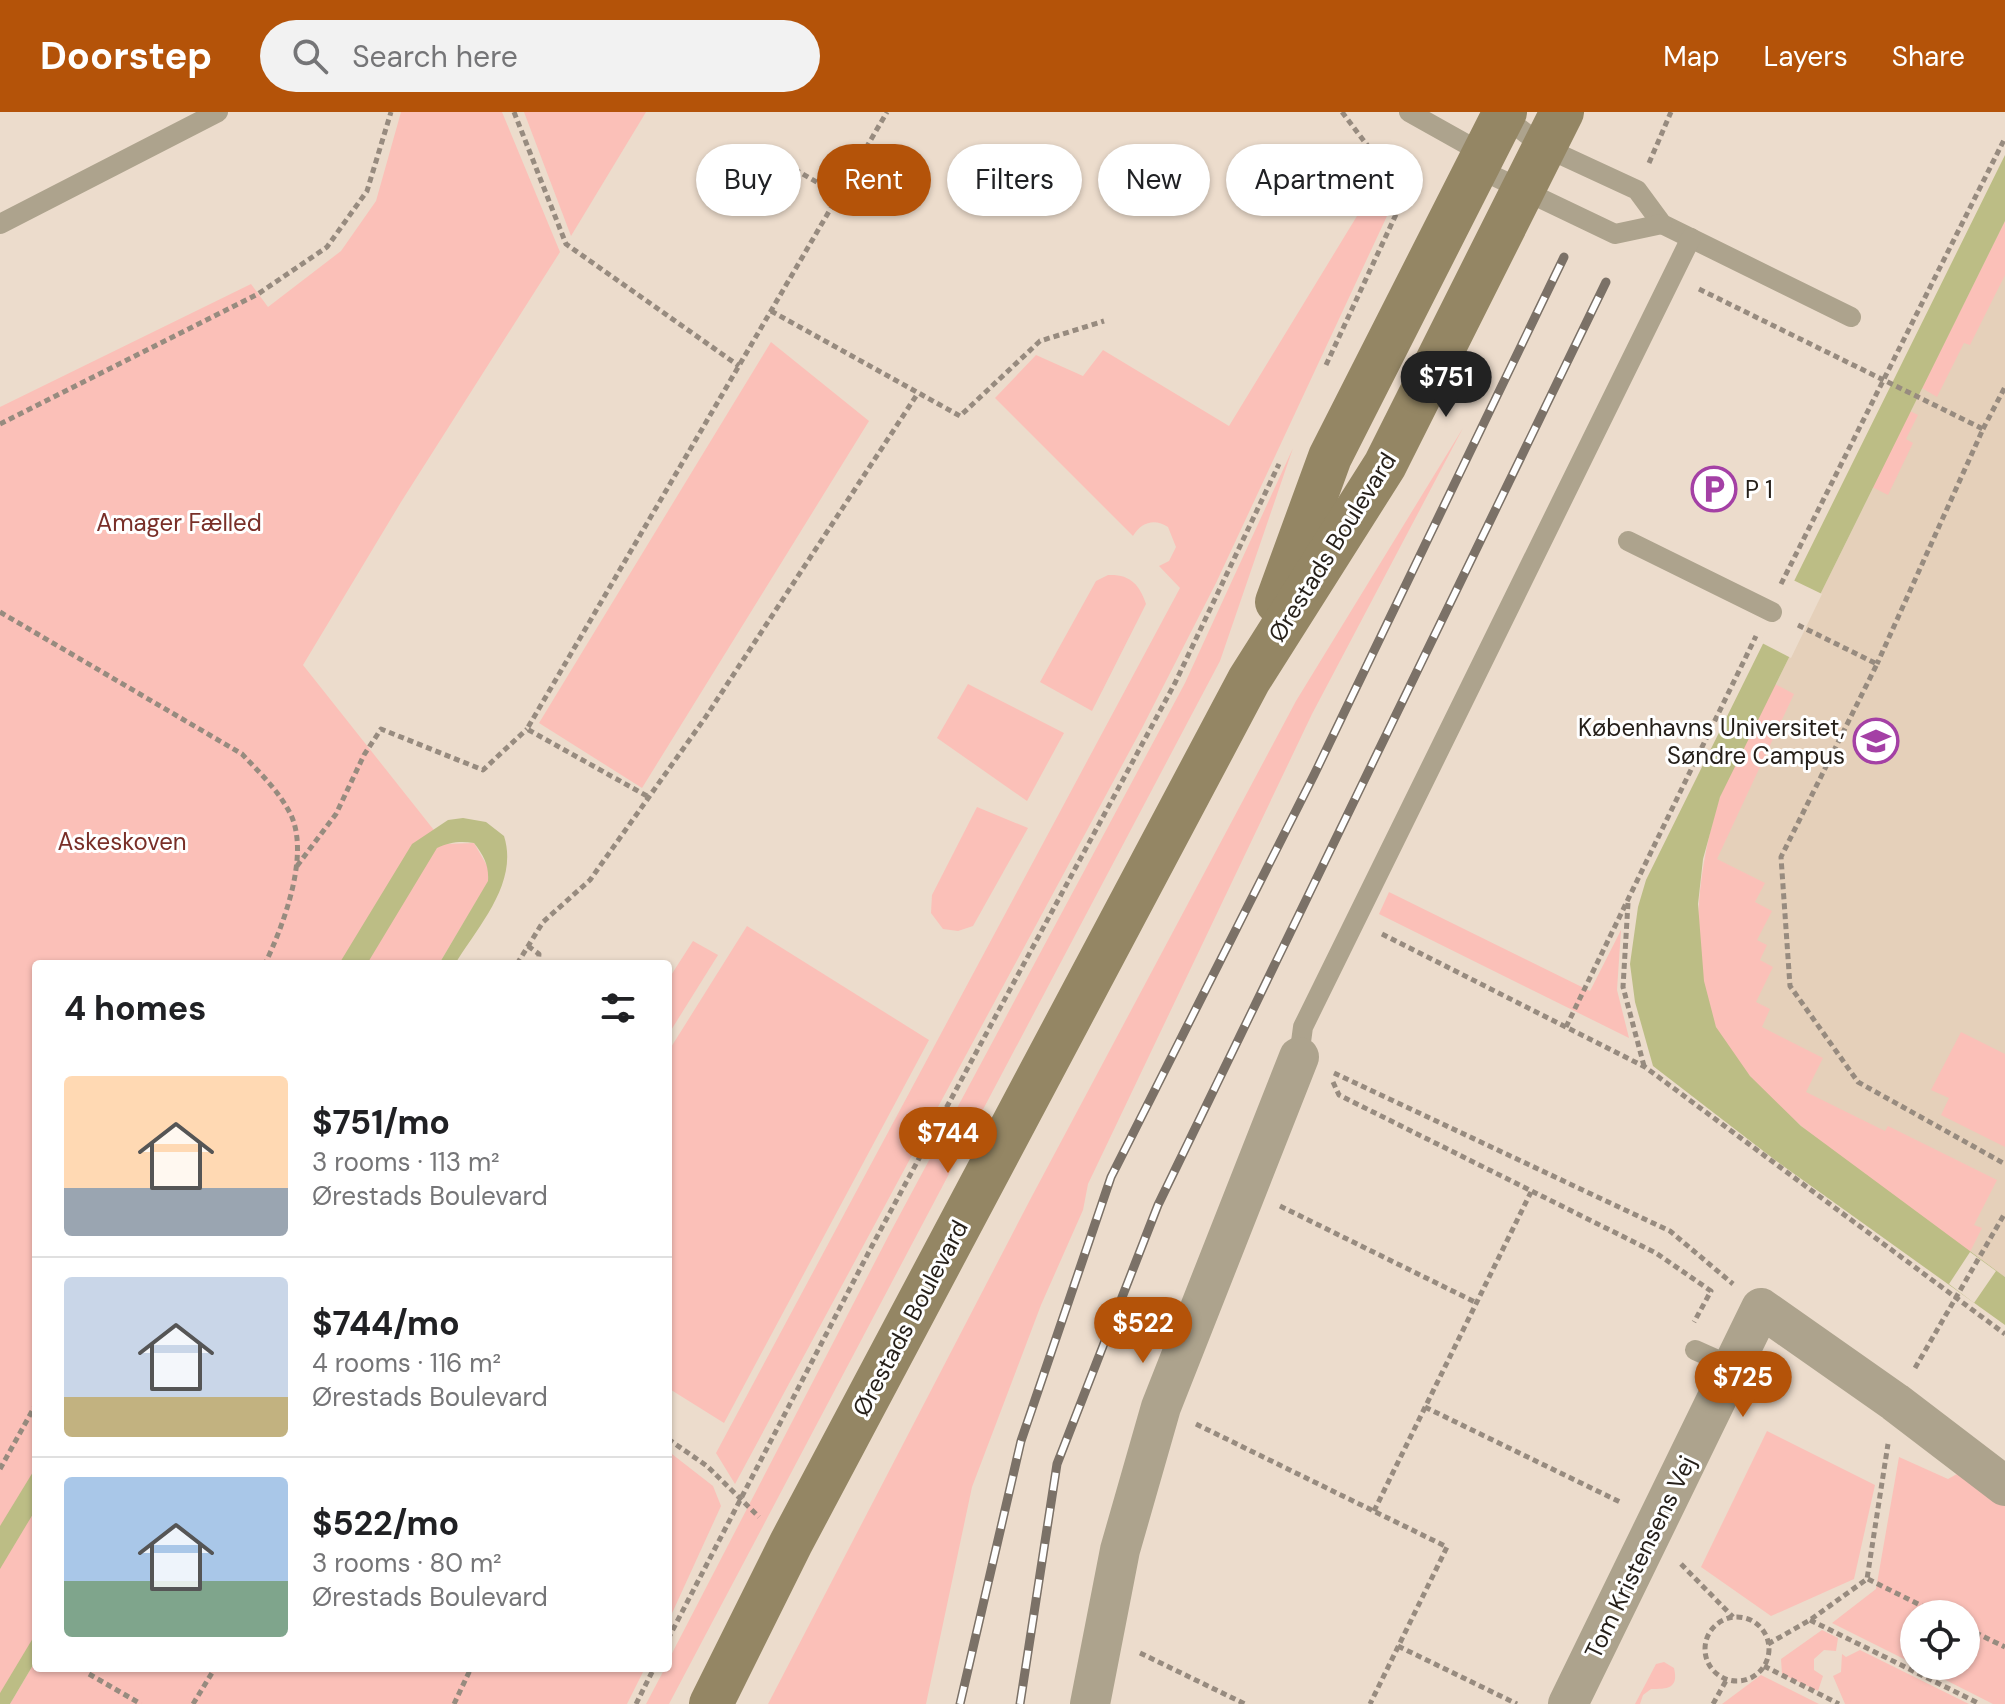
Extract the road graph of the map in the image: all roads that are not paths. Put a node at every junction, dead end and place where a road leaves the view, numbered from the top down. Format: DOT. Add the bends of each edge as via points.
graph roads {
  1 [pos="218,112"];
  2 [pos="1409,112"];
  3 [pos="1504,114"];
  4 [pos="1553,130"];
  5 [pos="1480,161"];
  6 [pos="1522,192"];
  7 [pos="0,224"];
  8 [pos="1662,224"];
  9 [pos="1691,238"];
  10 [pos="1851,317"];
  11 [pos="1628,541"];
  12 [pos="1772,612"];
  13 [pos="1249,680"];
  14 [pos="1299,1057"];
  15 [pos="1695,1350"];
  16 [pos="1733,1367"];
  17 [pos="2005,1486"];
  18 [pos="711,1704"];
  19 [pos="1090,1704"];
  20 [pos="1568,1704"];
  1 -- 7 [label="lane"];
  2 -- 5 [label="lane"];
  3 -- 4 [label="lane"];
  3 -- 5 [label="street, Ørestads Boulevard"];
  4 -- 6 [label="street, Ørestads Boulevard"];
  4 -- 8 [label="lane" via="1637,190"];
  5 -- 6 [label="lane"];
  5 -- 13 [label="street, Ørestads Boulevard" via="1330,457"];
  6 -- 8 [label="lane" via="1615,234"];
  6 -- 13 [label="street, Ørestads Boulevard" via="1385,465"];
  8 -- 9 [label="lane"];
  9 -- 10 [label="lane"];
  9 -- 14 [label="lane" via="1303,1027"];
  11 -- 12 [label="lane"];
  13 -- 18 [label="street, Ørestads Boulevard" via="791,1543"];
  14 -- 19 [label="street" via="1161,1407 1120,1550"];
  15 -- 16 [label="lane"];
  16 -- 17 [label="street, Tom Kristensens Vej" via="1761,1308"];
  16 -- 20 [label="street, Tom Kristensens Vej"];
}
